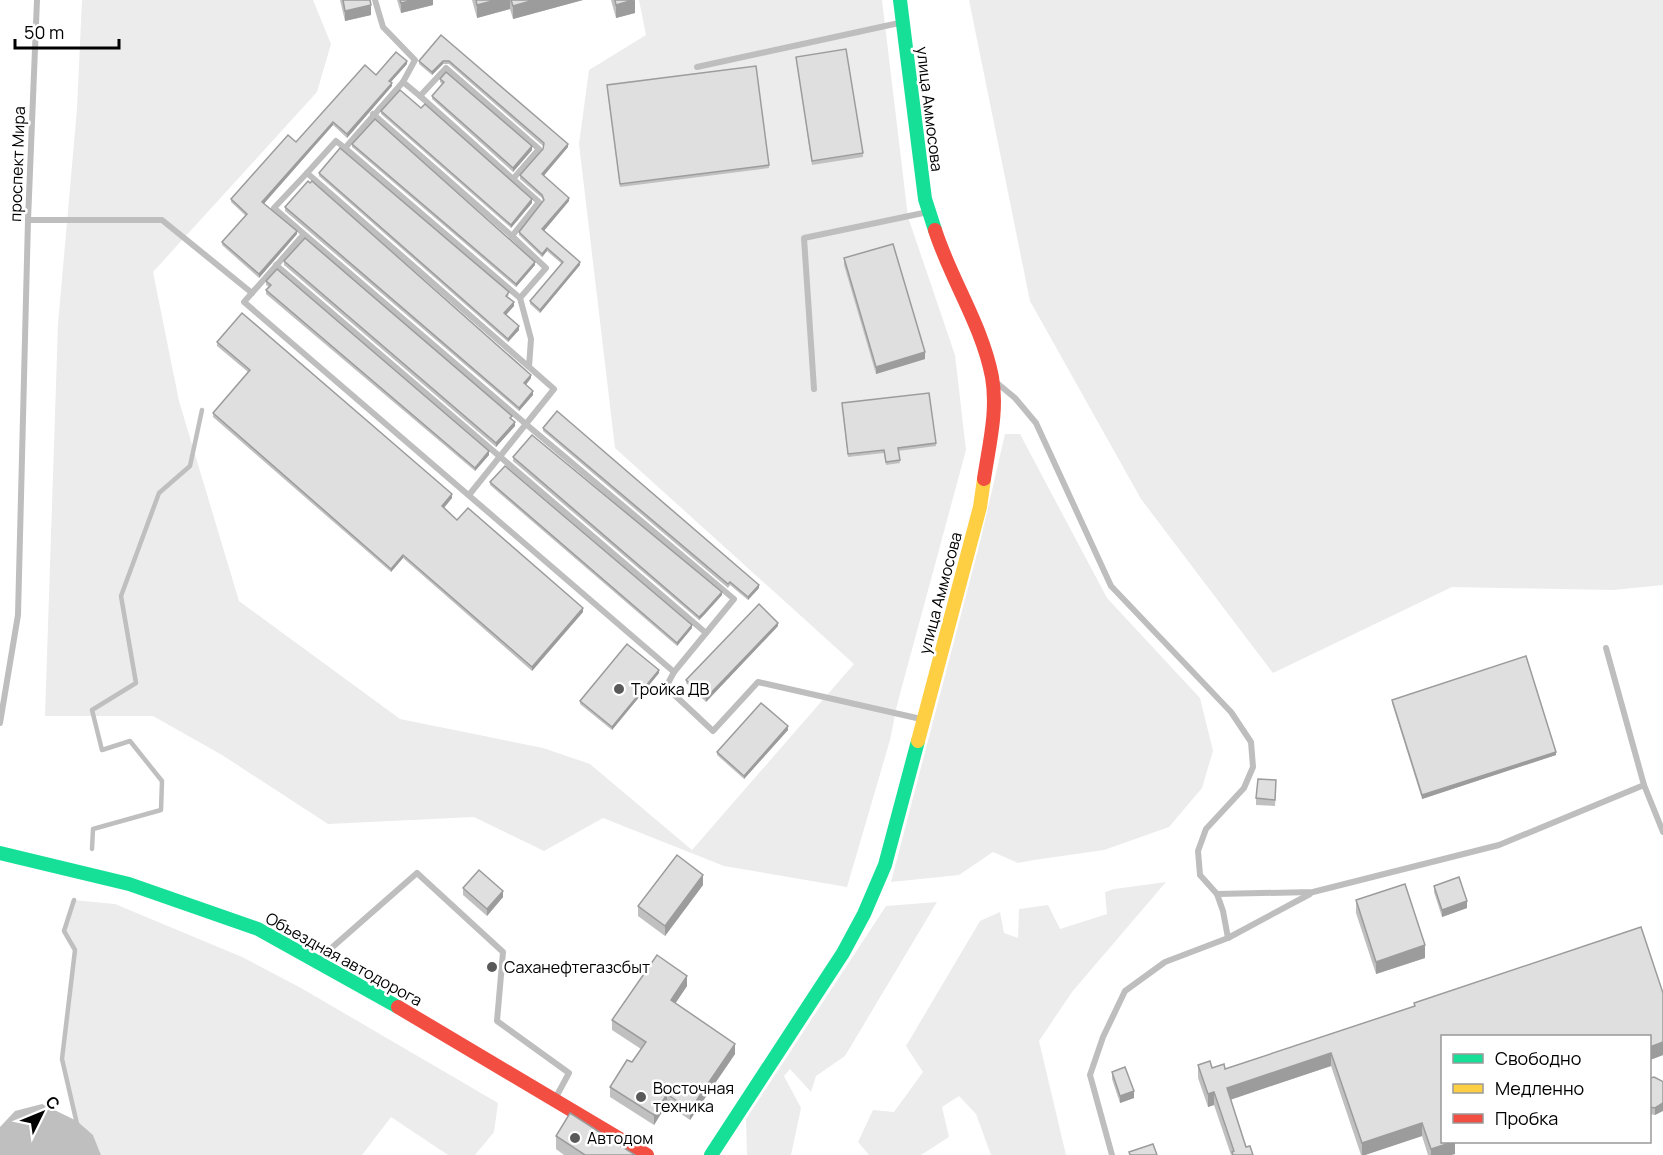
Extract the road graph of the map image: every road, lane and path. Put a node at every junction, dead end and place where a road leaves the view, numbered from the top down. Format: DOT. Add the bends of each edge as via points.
graph roads {
  1 [pos="38,0"];
  2 [pos="375,0"];
  3 [pos="900,0"];
  4 [pos="903,23"];
  5 [pos="697,66"];
  6 [pos="403,82"];
  7 [pos="420,96"];
  8 [pos="373,114"];
  9 [pos="345,148"];
  10 [pos="306,173"];
  11 [pos="513,179"];
  12 [pos="929,212"];
  13 [pos="28,220"];
  14 [pos="304,234"];
  15 [pos="512,236"];
  16 [pos="276,266"];
  17 [pos="252,293"];
  18 [pos="520,298"];
  19 [pos="529,368"];
  20 [pos="992,379"];
  21 [pos="814,389"];
  22 [pos="527,425"];
  23 [pos="501,457"];
  24 [pos="469,495"];
  25 [pos="706,633"];
  26 [pos="1606,648"];
  27 [pos="674,672"];
  28 [pos="924,719"];
  29 [pos="0,723"];
  30 [pos="1644,785"];
  31 [pos="1663,832"];
  32 [pos="0,853"];
  33 [pos="1313,892"];
  34 [pos="1217,894"];
  35 [pos="1228,938"];
  36 [pos="318,961"];
  37 [pos="554,1101"];
  38 [pos="647,1155"];
  39 [pos="711,1155"];
  40 [pos="1112,1155"];
  1 -- 13 [label="lane, проспект Мира"];
  2 -- 6 [label="lane" via="383,27 415,60"];
  3 -- 4 [label="street, улица Аммосова"];
  4 -- 5 [label="lane"];
  4 -- 12 [label="street, улица Аммосова" via="924,199"];
  6 -- 7 [label="lane"];
  6 -- 8 [label="lane"];
  7 -- 11 [label="lane"];
  7 -- 11 [label="lane" via="446,68 538,149"];
  8 -- 9 [label="lane"];
  8 -- 15 [label="lane"];
  9 -- 10 [label="lane" via="336,141"];
  9 -- 18 [label="lane"];
  10 -- 14 [label="lane" via="274,208"];
  10 -- 19 [label="lane"];
  11 -- 15 [label="lane" via="539,202"];
  12 -- 20 [label="street, улица Аммосова" via="985,349"];
  12 -- 21 [label="lane" via="804,238"];
  13 -- 17 [label="lane" via="162,220"];
  13 -- 29 [label="lane, проспект Мира" via="18,615"];
  14 -- 16 [label="lane"];
  14 -- 22 [label="lane"];
  15 -- 18 [label="lane" via="546,268"];
  16 -- 17 [label="lane"];
  16 -- 23 [label="lane"];
  17 -- 24 [label="lane" via="244,302"];
  18 -- 19 [label="lane" via="531,339"];
  19 -- 22 [label="lane" via="554,389"];
  20 -- 28 [label="street, улица Аммосова" via="994,417 980,507"];
  20 -- 34 [label="lane" via="1036,423 1111,586 1231,712 1251,742 1253,767 1244,788 1206,829 1198,851 1200,875"];
  22 -- 23 [label="lane"];
  22 -- 25 [label="lane" via="734,599"];
  23 -- 24 [label="lane"];
  23 -- 25 [label="lane"];
  24 -- 27 [label="lane"];
  25 -- 27 [label="lane"];
  26 -- 30 [label="lane"];
  27 -- 28 [label="lane" via="666,687 713,730 758,682"];
  28 -- 39 [label="street, улица Аммосова" via="885,865 864,914 843,953"];
  30 -- 31 [label="lane"];
  30 -- 33 [label="lane" via="1499,846"];
  32 -- 36 [label="street, Объездная автодорога" via="129,884 258,929"];
  33 -- 34 [label="lane"];
  33 -- 35 [label="lane"];
  34 -- 35 [label="lane"];
  35 -- 40 [label="lane" via="1165,962 1125,991 1102,1037 1090,1075"];
  36 -- 37 [label="street, Объездная автодорога"];
  36 -- 37 [label="lane" via="417,873 502,952 496,1021 569,1073"];
  37 -- 38 [label="street, Объездная автодорога"];
}
